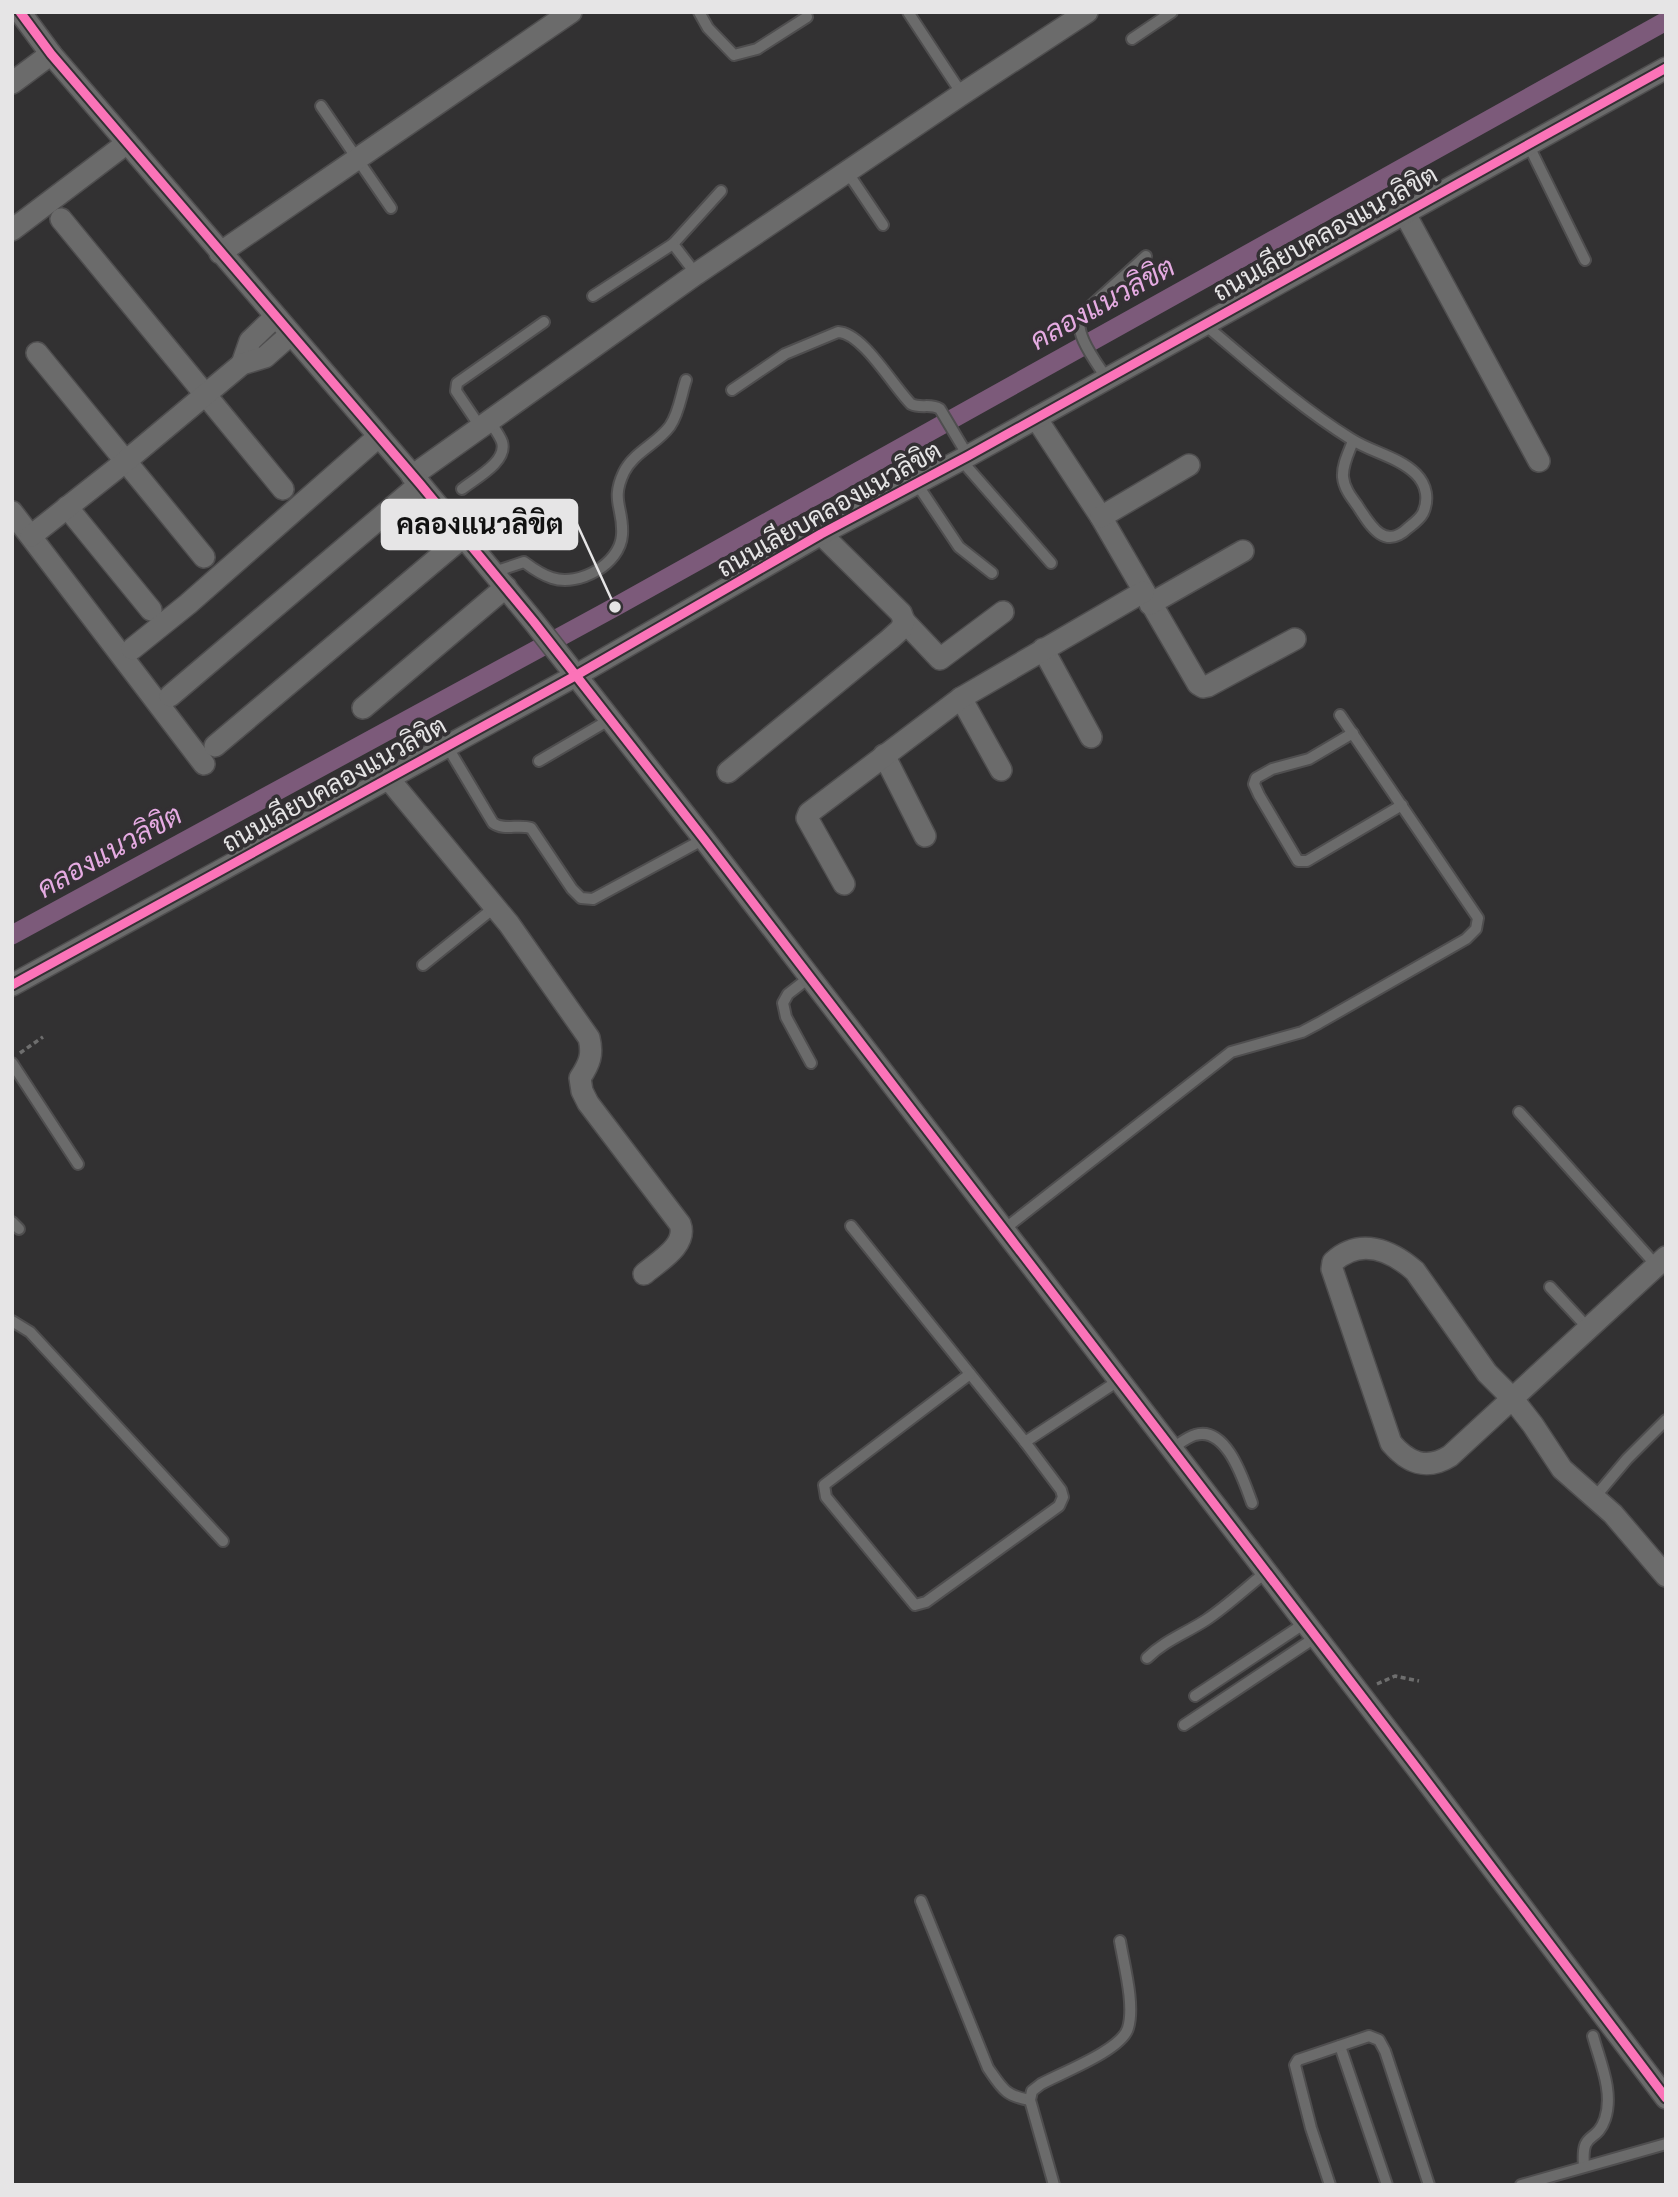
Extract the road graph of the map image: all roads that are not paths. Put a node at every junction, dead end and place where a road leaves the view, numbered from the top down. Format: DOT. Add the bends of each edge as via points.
graph roads {
  1 [pos="20,12"];
  2 [pos="699,12"];
  3 [pos="908,12"];
  4 [pos="1087,12"];
  5 [pos="1172,12"];
  6 [pos="570,13"];
  7 [pos="807,18"];
  8 [pos="1132,39"];
  9 [pos="51,54"];
  10 [pos="1666,68"];
  11 [pos="12,83"];
  12 [pos="962,94"];
  13 [pos="321,106"];
  14 [pos="127,143"];
  15 [pos="1528,144"];
  16 [pos="357,159"];
  17 [pos="848,173"];
  18 [pos="721,191"];
  19 [pos="391,208"];
  20 [pos="1404,212"];
  21 [pos="61,219"];
  22 [pos="883,225"];
  23 [pos="12,230"];
  24 [pos="673,244"];
  25 [pos="220,253"];
  26 [pos="1146,256"];
  27 [pos="1585,260"];
  28 [pos="696,274"];
  29 [pos="593,296"];
  30 [pos="275,317"];
  31 [pos="544,322"];
  32 [pos="1204,324"];
  33 [pos="290,335"];
  34 [pos="37,353"];
  35 [pos="242,364"];
  36 [pos="1103,372"];
  37 [pos="686,380"];
  38 [pos="732,390"];
  39 [pos="205,397"];
  40 [pos="1037,418"];
  41 [pos="485,425"];
  42 [pos="378,437"];
  43 [pos="1353,441"];
  44 [pos="963,453"];
  45 [pos="126,461"];
  46 [pos="1539,461"];
  47 [pos="1189,465"];
  48 [pos="416,480"];
  49 [pos="917,484"];
  50 [pos="283,489"];
  51 [pos="462,489"];
  52 [pos="67,507"];
  53 [pos="12,512"];
  54 [pos="1101,517"];
  55 [pos="821,534"];
  56 [pos="31,536"];
  57 [pos="463,537"];
  58 [pos="1243,551"];
  59 [pos="204,557"];
  60 [pos="1051,563"];
  61 [pos="992,573"];
  62 [pos="500,579"];
  63 [pos="1147,598"];
  64 [pos="152,610"];
  65 [pos="1003,611"];
  66 [pos="904,621"];
  67 [pos="1295,639"];
  68 [pos="132,649"];
  69 [pos="1043,649"];
  70 [pos="575,676"];
  71 [pos="170,696"];
  72 [pos="961,698"];
  73 [pos="363,708"];
  74 [pos="1340,715"];
  75 [pos="609,720"];
  76 [pos="1353,733"];
  77 [pos="1091,737"];
  78 [pos="447,746"];
  79 [pos="884,755"];
  80 [pos="539,761"];
  81 [pos="1001,770"];
  82 [pos="728,772"];
  83 [pos="388,778"];
  84 [pos="1402,805"];
  85 [pos="925,836"];
  86 [pos="704,839"];
  87 [pos="844,884"];
  88 [pos="495,907"];
  89 [pos="423,965"];
  90 [pos="810,977"];
  91 [pos="12,985"];
  92 [pos="12,1061"];
  93 [pos="811,1063"];
  94 [pos="1519,1112"];
  95 [pos="78,1164"];
  96 [pos="851,1226"];
  97 [pos="1003,1230"];
  98 [pos="1661,1261"];
  99 [pos="644,1274"];
  100 [pos="1550,1287"];
  101 [pos="12,1321"];
  102 [pos="1588,1328"];
  103 [pos="970,1374"];
  104 [pos="1118,1381"];
  105 [pos="1512,1398"];
  106 [pos="1666,1420"];
  107 [pos="1025,1442"];
  108 [pos="1171,1449"];
  109 [pos="1595,1497"];
  110 [pos="1252,1503"];
  111 [pos="223,1541"];
  112 [pos="1266,1572"];
  113 [pos="1666,1576"];
  114 [pos="1310,1630"];
  115 [pos="1147,1658"];
  116 [pos="1195,1696"];
  117 [pos="1184,1725"];
  118 [pos="921,1901"];
  119 [pos="1120,1941"];
  120 [pos="1593,2036"];
  121 [pos="1340,2046"];
  122 [pos="1666,2098"];
  123 [pos="1030,2100"];
  124 [pos="1666,2144"];
  125 [pos="1584,2166"];
  126 [pos="1550,2181"];
  127 [pos="1054,2185"];
  128 [pos="1330,2185"];
  129 [pos="1387,2185"];
  130 [pos="1429,2185"];
  131 [pos="1521,2185"];
  1 -- 9 [label="street"];
  2 -- 7 [label="lane" via="734,55 757,49"];
  3 -- 12 [label="lane"];
  4 -- 12 [label="street"];
  5 -- 8 [label="lane"];
  6 -- 16 [label="street"];
  9 -- 11 [label="street"];
  9 -- 14 [label="street"];
  10 -- 15 [label="street, ถนนเลียบคลองแนวลิขิต"];
  12 -- 17 [label="street"];
  13 -- 16 [label="lane"];
  14 -- 23 [label="street"];
  14 -- 25 [label="street"];
  15 -- 20 [label="street, ถนนเลียบคลองแนวลิขิต"];
  15 -- 27 [label="lane"];
  16 -- 19 [label="lane"];
  16 -- 25 [label="street"];
  17 -- 22 [label="lane"];
  17 -- 28 [label="street"];
  18 -- 24 [label="lane"];
  20 -- 32 [label="street, ถนนเลียบคลองแนวลิขิต"];
  20 -- 46 [label="street"];
  21 -- 39 [label="street"];
  24 -- 28 [label="lane"];
  24 -- 29 [label="lane"];
  25 -- 30 [label="street"];
  26 -- 36 [label="lane" via="1078,320"];
  28 -- 41 [label="street"];
  30 -- 33 [label="street"];
  30 -- 35 [label="street" via="250,341"];
  31 -- 41 [label="lane" via="457,383 456,391"];
  32 -- 36 [label="street, ถนนเลียบคลองแนวลิขิต"];
  32 -- 43 [label="lane"];
  33 -- 35 [label="street" via="265,357"];
  33 -- 42 [label="street"];
  34 -- 45 [label="street"];
  35 -- 39 [label="street"];
  36 -- 40 [label="street, ถนนเลียบคลองแนวลิขิต"];
  37 -- 62 [label="lane" via="671,425 623,474 616,494 622,534 615,556 574,579 550,578 524,562"];
  38 -- 44 [label="lane" via="785,354 844,332 866,350 911,404 934,405 945,416"];
  39 -- 45 [label="street"];
  39 -- 50 [label="street"];
  40 -- 44 [label="street, ถนนเลียบคลองแนวลิขิต"];
  40 -- 54 [label="street"];
  41 -- 48 [label="street"];
  41 -- 51 [label="lane" via="502,442 503,451"];
  42 -- 48 [label="street"];
  42 -- 68 [label="street"];
  43 -- 43 [label="lane" via="1343,477 1348,491 1369,524 1383,536 1402,534 1422,515 1427,499 1424,485 1404,465"];
  44 -- 49 [label="street, ถนนเลียบคลองแนวลิขิต"];
  44 -- 60 [label="lane"];
  45 -- 52 [label="street"];
  45 -- 59 [label="street"];
  47 -- 54 [label="street"];
  48 -- 57 [label="street"];
  48 -- 71 [label="street"];
  49 -- 55 [label="street, ถนนเลียบคลองแนวลิขิต"];
  49 -- 61 [label="lane" via="959,547"];
  52 -- 56 [label="street"];
  52 -- 64 [label="street"];
  53 -- 56 [label="street"];
  54 -- 63 [label="street"];
  55 -- 66 [label="street"];
  55 -- 70 [label="street, ถนนเลียบคลองแนวลิขิต"];
  56 -- 57 [label="street" via="209,755"];
  57 -- 62 [label="street"];
  58 -- 63 [label="street"];
  62 -- 70 [label="street"];
  62 -- 73 [label="street"];
  63 -- 67 [label="street" via="1203,687"];
  63 -- 69 [label="street"];
  65 -- 66 [label="street" via="940,659"];
  66 -- 82 [label="street" via="890,639"];
  69 -- 72 [label="street"];
  69 -- 77 [label="street"];
  70 -- 75 [label="street"];
  70 -- 78 [label="street, ถนนเลียบคลองแนวลิขิต"];
  72 -- 79 [label="street"];
  72 -- 81 [label="street"];
  74 -- 76 [label="lane"];
  75 -- 80 [label="lane"];
  75 -- 86 [label="street"];
  76 -- 84 [label="lane"];
  76 -- 84 [label="lane" via="1309,759 1256,778 1259,795 1298,861 1307,861"];
  78 -- 83 [label="street, ถนนเลียบคลองแนวลิขิต"];
  78 -- 86 [label="lane" via="494,823 531,828 581,898 593,900"];
  79 -- 85 [label="street"];
  79 -- 87 [label="street" via="808,813"];
  83 -- 88 [label="street"];
  83 -- 91 [label="street, ถนนเลียบคลองแนวลิขิต"];
  84 -- 97 [label="lane" via="1478,918 1476,929 1466,939 1310,1027 1231,1052"];
  86 -- 90 [label="street"];
  88 -- 89 [label="lane"];
  88 -- 99 [label="street" via="589,1038 589,1065 580,1078 588,1103 680,1224 681,1242"];
  90 -- 93 [label="lane" via="783,1003"];
  90 -- 97 [label="street"];
  92 -- 95 [label="lane"];
  94 -- 98 [label="lane"];
  96 -- 103 [label="lane"];
  97 -- 104 [label="street"];
  98 -- 102 [label="street"];
  100 -- 102 [label="lane"];
  101 -- 111 [label="lane" via="30,1332"];
  102 -- 105 [label="street"];
  103 -- 107 [label="lane"];
  103 -- 107 [label="lane" via="824,1485 827,1497 915,1605 926,1602 1059,1506 1061,1490"];
  104 -- 107 [label="lane"];
  104 -- 108 [label="street"];
  105 -- 105 [label="street" via="1444,1460 1420,1464 1402,1456 1383,1425 1333,1262 1365,1247 1400,1259 1415,1271 1487,1373"];
  105 -- 109 [label="street" via="1562,1469"];
  106 -- 109 [label="lane"];
  108 -- 110 [label="lane" via="1195,1435 1215,1437 1230,1453"];
  108 -- 112 [label="street"];
  109 -- 113 [label="street"];
  112 -- 114 [label="street"];
  112 -- 115 [label="lane" via="1209,1618 1165,1642"];
  114 -- 116 [label="lane"];
  114 -- 117 [label="lane"];
  114 -- 122 [label="street"];
  118 -- 123 [label="lane" via="988,2068 1003,2090"];
  119 -- 123 [label="lane" via="1130,2009 1128,2029 1112,2047 1041,2084"];
  120 -- 125 [label="lane" via="1609,2094 1600,2130 1582,2148"];
  121 -- 128 [label="lane" via="1295,2065"];
  121 -- 129 [label="lane"];
  121 -- 130 [label="lane" via="1369,2036 1379,2040"];
  123 -- 127 [label="lane"];
  124 -- 125 [label="lane"];
  125 -- 126 [label="lane"];
  126 -- 131 [label="lane"];
}
